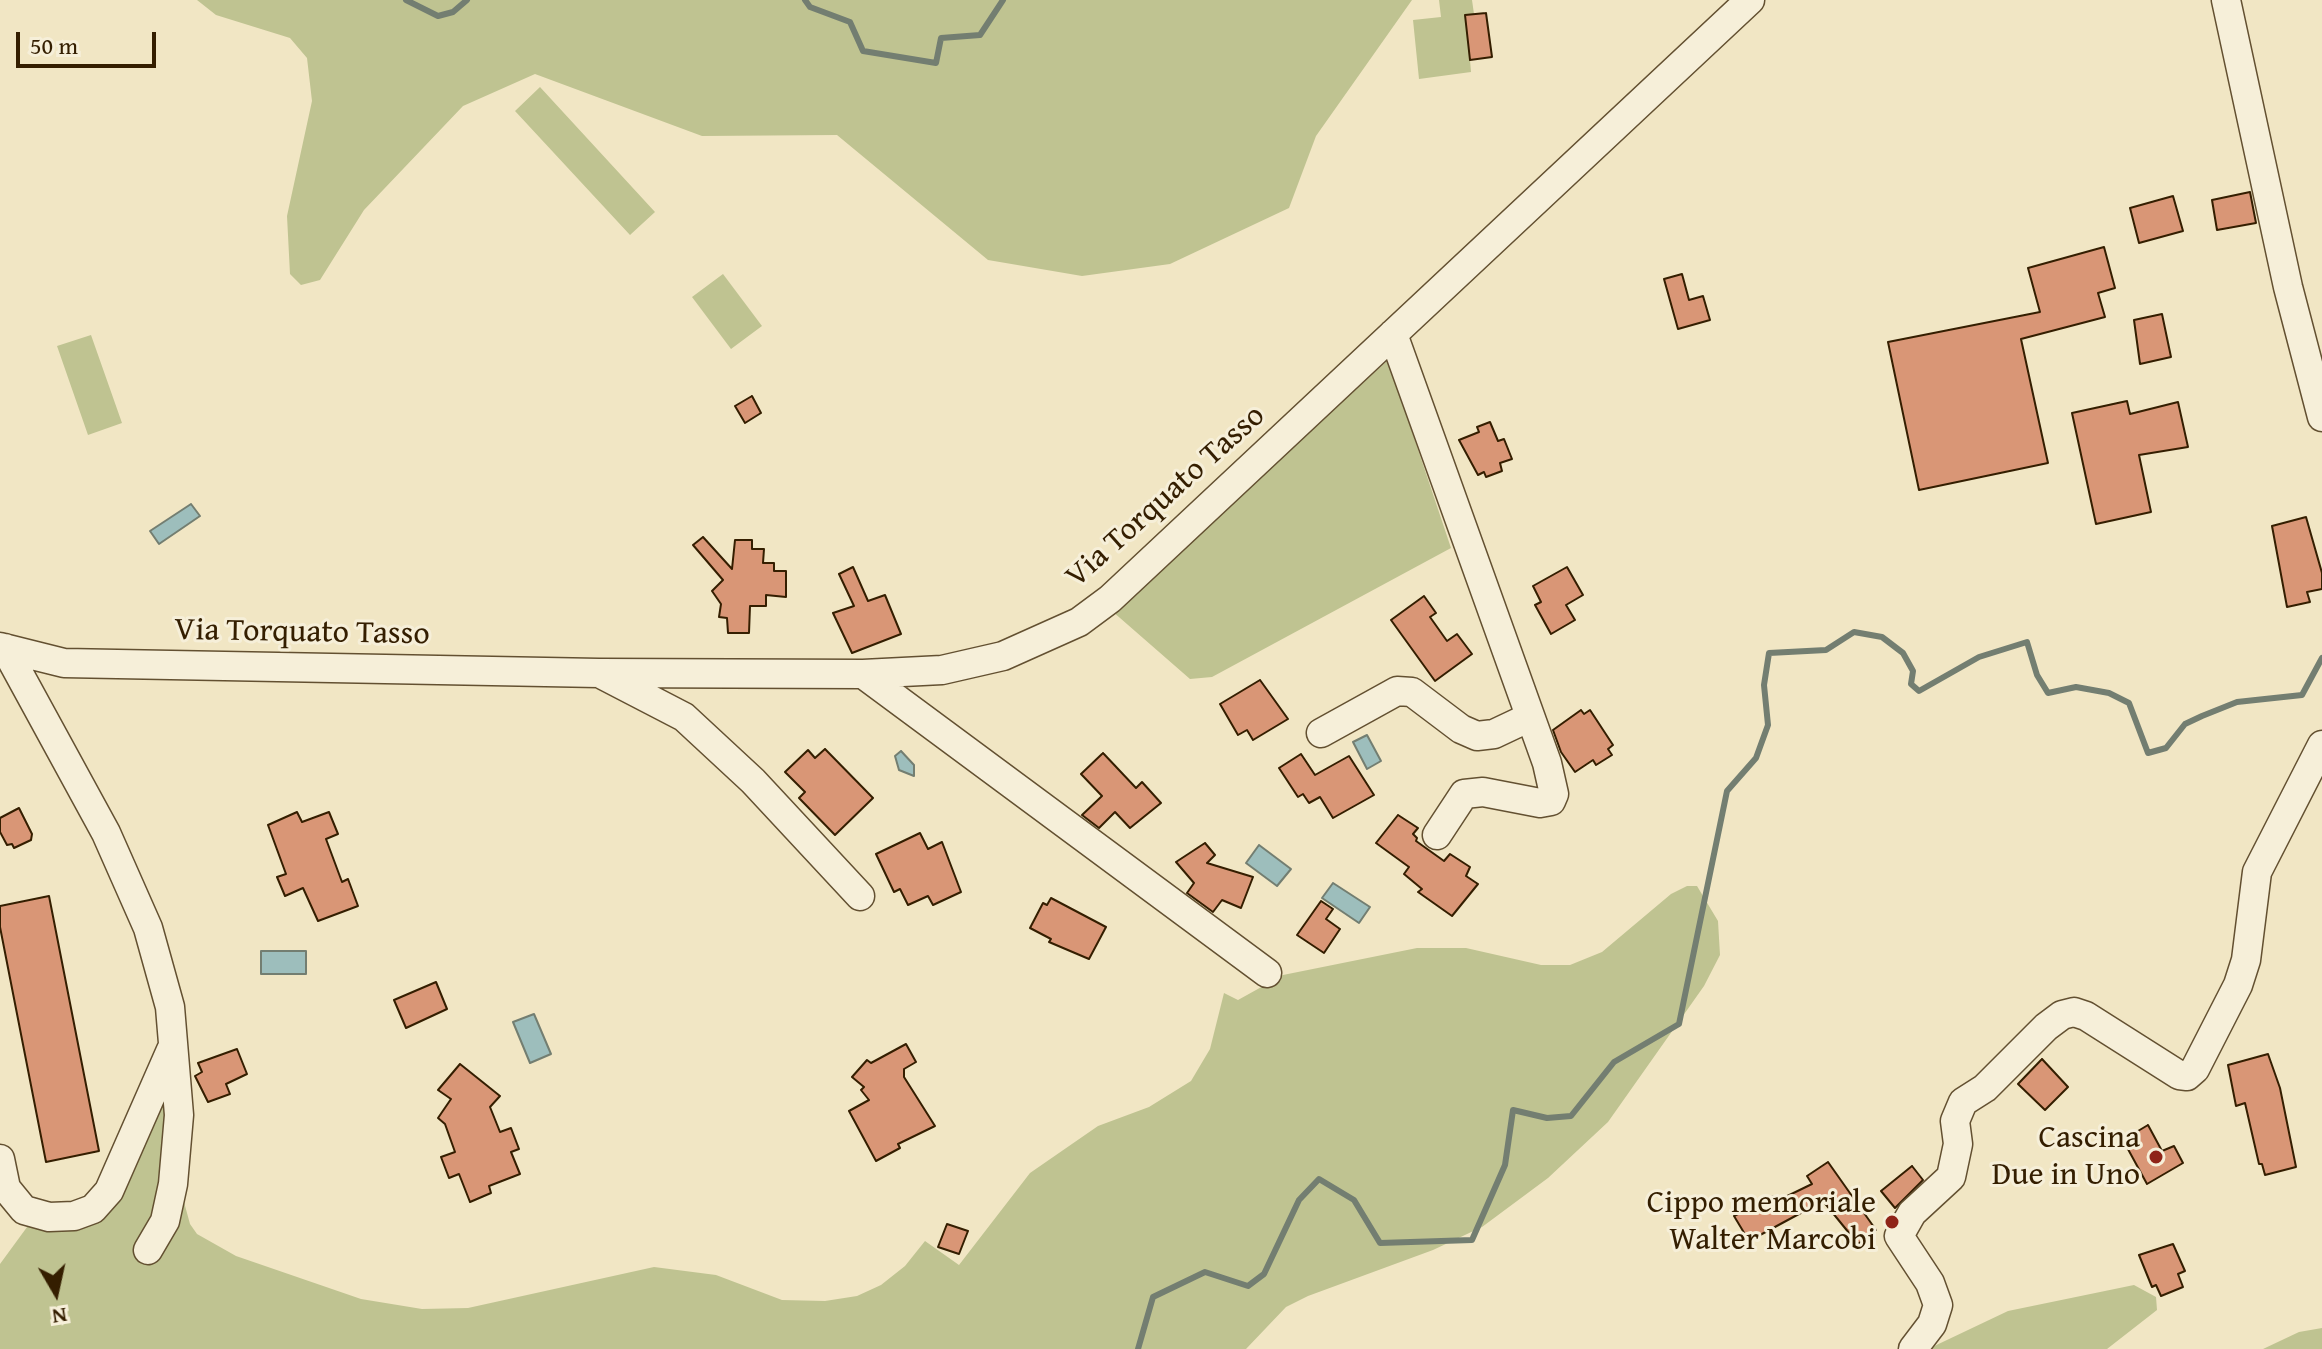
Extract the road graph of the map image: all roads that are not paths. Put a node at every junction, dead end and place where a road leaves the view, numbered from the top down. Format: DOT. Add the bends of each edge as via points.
graph roads {
  1 [pos="1750,0"];
  2 [pos="2226,0"];
  3 [pos="1393,334"];
  4 [pos="2322,417"];
  5 [pos="3,648"];
  6 [pos="599,673"];
  7 [pos="863,674"];
  8 [pos="1530,717"];
  9 [pos="1321,733"];
  10 [pos="2322,745"];
  11 [pos="1437,835"];
  12 [pos="860,896"];
  13 [pos="1267,973"];
  14 [pos="173,1046"];
  15 [pos="0,1159"];
  16 [pos="148,1250"];
  17 [pos="1913,1349"];
  1 -- 3 [label="street, Via Torquato Tasso"];
  2 -- 4 [label="street"];
  3 -- 7 [label="street, Via Torquato Tasso" via="1140,572 1079,622 1003,656 942,670"];
  3 -- 8 [label="street"];
  5 -- 6 [label="street, Via Torquato Tasso" via="64,663"];
  5 -- 14 [label="street, Via Torquato Tasso" via="106,833 148,928 170,1007"];
  6 -- 7 [label="street, Via Torquato Tasso"];
  6 -- 12 [label="street, Via Torquato Tasso" via="684,717 753,781"];
  7 -- 13 [label="street"];
  8 -- 9 [label="street" via="1477,736 1412,692 1397,691"];
  8 -- 11 [label="street" via="1547,763 1551,801 1464,794"];
  10 -- 17 [label="street" via="2257,872 2246,960 2195,1069 2179,1075 2074,1012 2046,1027 1985,1088 1963,1102 1955,1121 1958,1144 1951,1177 1912,1213 1899,1236 1938,1305 1932,1324"];
  14 -- 15 [label="street, Via Torquato Tasso" via="109,1191 93,1209 49,1217 24,1210 6,1188"];
  14 -- 16 [label="street, Via Torquato Tasso" via="179,1115 173,1184 165,1221"];
}
